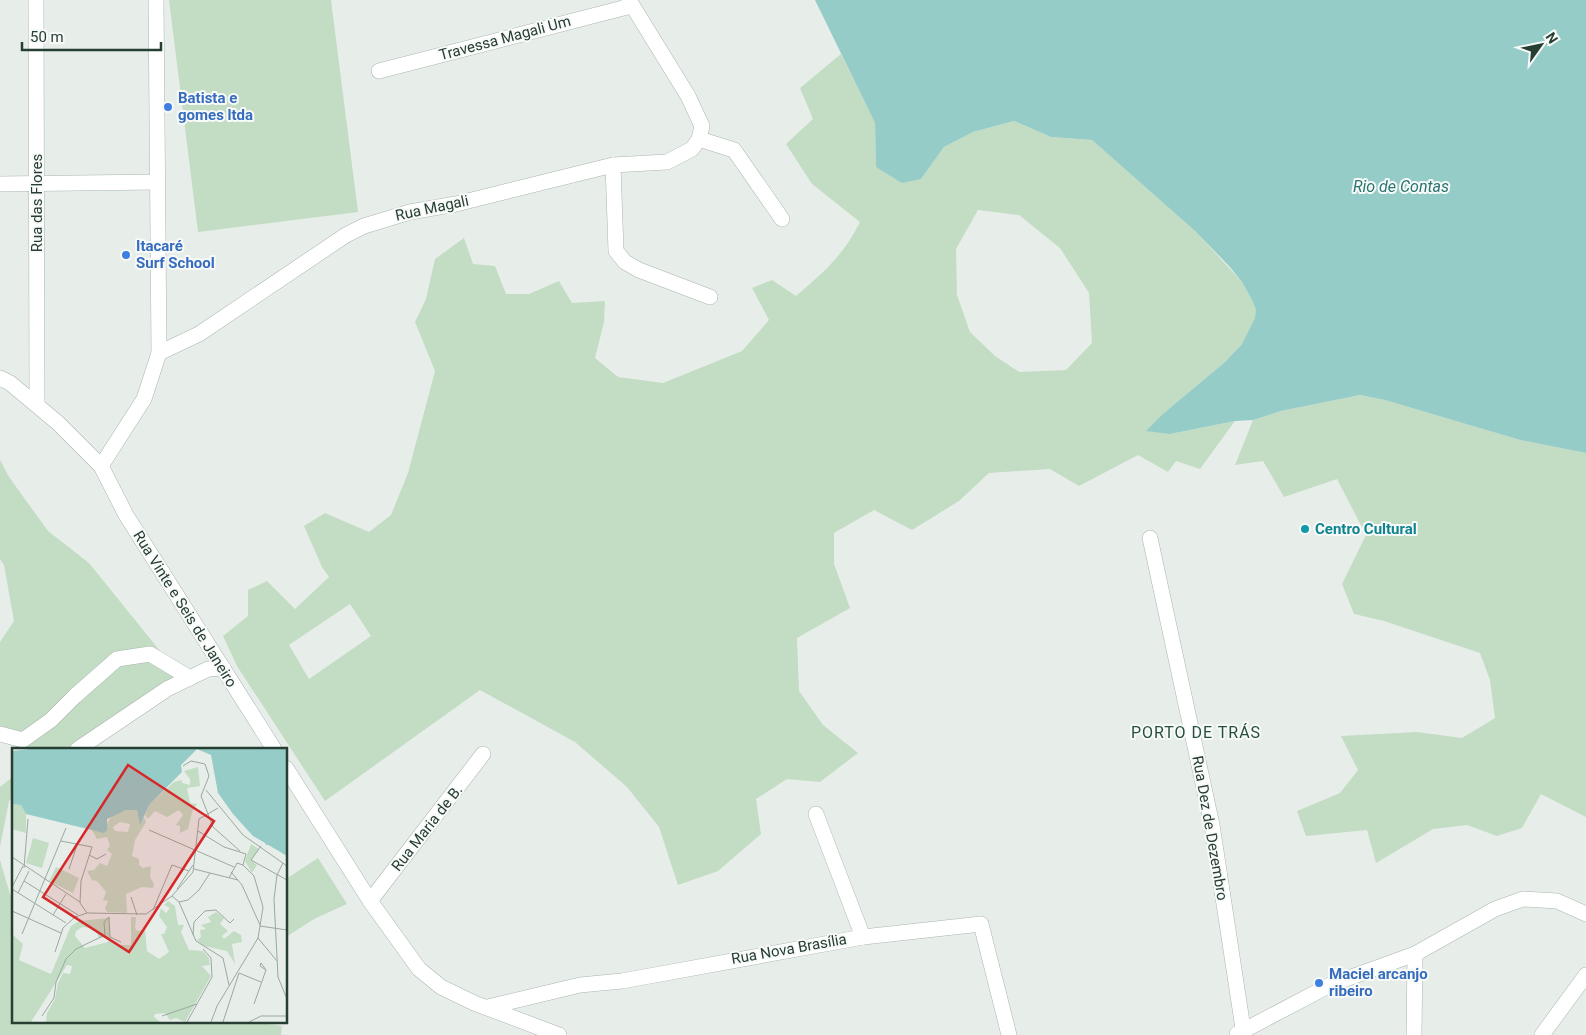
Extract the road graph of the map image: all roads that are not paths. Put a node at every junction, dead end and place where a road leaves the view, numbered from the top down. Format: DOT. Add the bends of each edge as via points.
graph roads {
  1 [pos="36,0"];
  2 [pos="156,0"];
  3 [pos="630,3"];
  4 [pos="379,71"];
  5 [pos="699,139"];
  6 [pos="613,165"];
  7 [pos="156,182"];
  8 [pos="0,184"];
  9 [pos="37,184"];
  10 [pos="782,219"];
  11 [pos="710,298"];
  12 [pos="158,353"];
  13 [pos="0,378"];
  14 [pos="37,405"];
  15 [pos="101,466"];
  16 [pos="1150,538"];
  17 [pos="223,668"];
  18 [pos="190,678"];
  19 [pos="0,734"];
  20 [pos="79,748"];
  21 [pos="273,748"];
  22 [pos="483,754"];
  23 [pos="288,771"];
  24 [pos="816,814"];
  25 [pos="370,901"];
  26 [pos="1586,914"];
  27 [pos="863,936"];
  28 [pos="1414,954"];
  29 [pos="1586,975"];
  30 [pos="488,1007"];
  31 [pos="1241,1034"];
  32 [pos="559,1035"];
  33 [pos="1009,1035"];
  34 [pos="1414,1035"];
  35 [pos="1542,1035"];
  1 -- 9 [label="street, Rua das Flores"];
  2 -- 7 [label="street"];
  3 -- 4 [label="street, Travessa Magali Um"];
  3 -- 5 [label="street" via="688,96 702,126"];
  5 -- 6 [label="street, Rua Magali" via="692,149 667,162"];
  5 -- 10 [label="street" via="734,150"];
  6 -- 11 [label="street" via="616,251 625,262 639,270"];
  6 -- 12 [label="street, Rua Magali" via="456,204 410,212 364,226 199,334"];
  7 -- 9 [label="street"];
  7 -- 12 [label="street"];
  8 -- 9 [label="street"];
  9 -- 14 [label="street, Rua das Flores"];
  12 -- 15 [label="street" via="144,400"];
  13 -- 14 [label="street, Rua Vinte e Seis de Janeiro"];
  14 -- 15 [label="street, Rua Vinte e Seis de Janeiro" via="76,438"];
  15 -- 17 [label="street, Rua Vinte e Seis de Janeiro" via="126,515"];
  16 -- 31 [label="street, Rua Dez de Dezembro" via="1212,825"];
  17 -- 18 [label="street" via="208,669"];
  17 -- 21 [label="street, Rua Vinte e Seis de Janeiro"];
  18 -- 19 [label="street" via="150,654 117,659 51,720 23,740"];
  18 -- 20 [label="street" via="167,689"];
  22 -- 25 [label="street, Rua Maria de B."];
  23 -- 25 [label="street"];
  24 -- 27 [label="street"];
  25 -- 30 [label="street" via="419,969 441,986"];
  26 -- 28 [label="street" via="1557,901 1523,899 1495,909"];
  27 -- 30 [label="street, Rua Nova Brasília" via="580,985"];
  27 -- 33 [label="street, Rua Nova Brasília" via="981,924"];
  28 -- 31 [label="street" via="1332,984"];
  28 -- 34 [label="street"];
  29 -- 35 [label="street"];
  30 -- 32 [label="street"];
}
